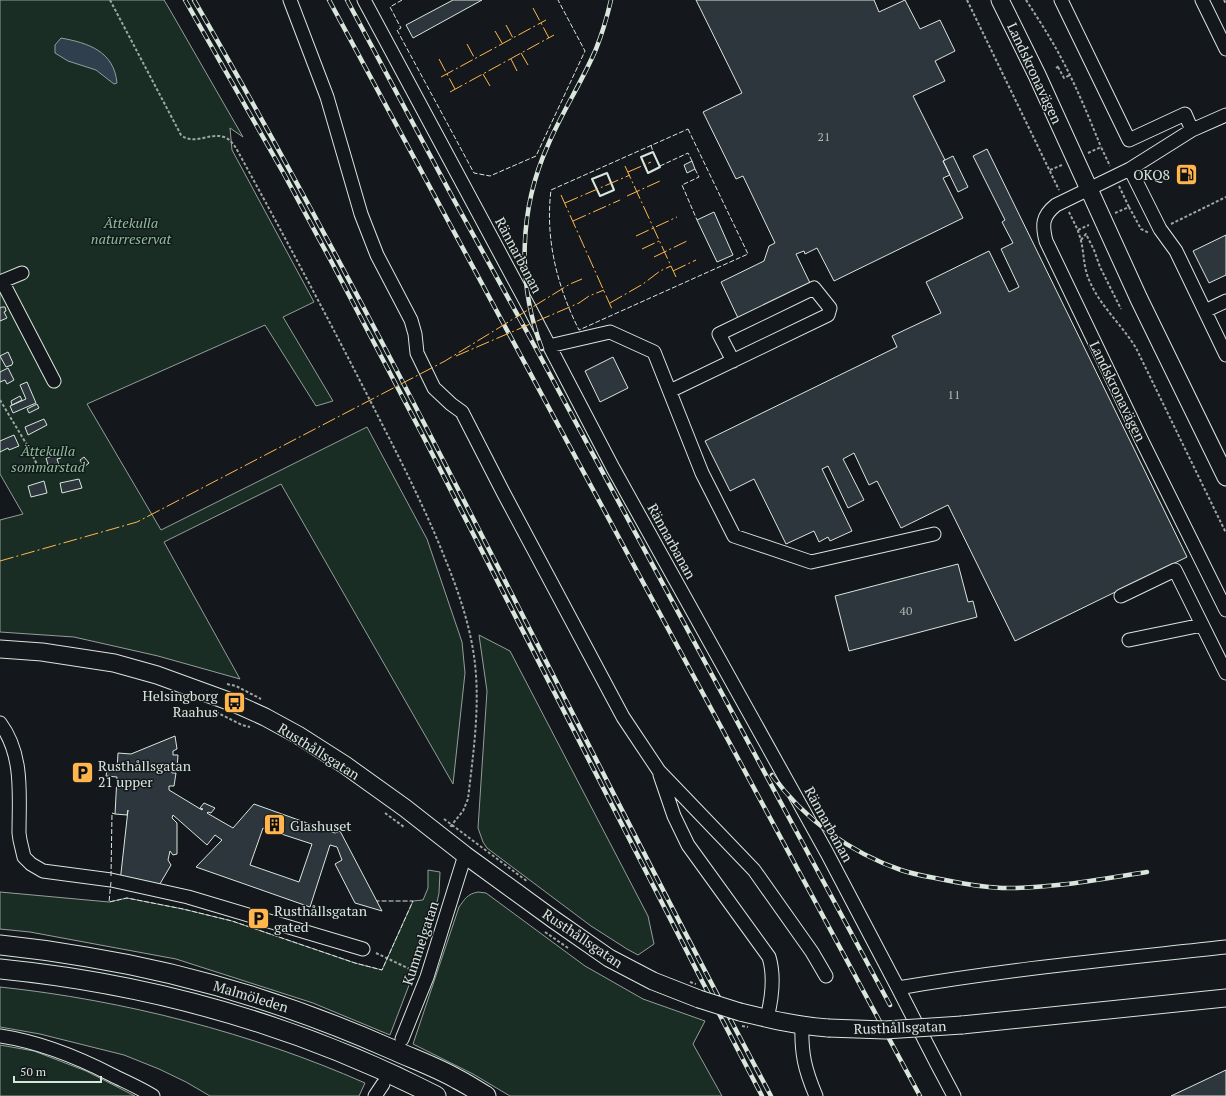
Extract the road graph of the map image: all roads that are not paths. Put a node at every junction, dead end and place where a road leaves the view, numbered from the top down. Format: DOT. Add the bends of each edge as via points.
graph roads {
  1 [pos="290,0"];
  2 [pos="364,0"];
  3 [pos="1000,0"];
  4 [pos="1061,0"];
  5 [pos="1202,0"];
  6 [pos="1226,49"];
  7 [pos="1226,115"];
  8 [pos="1192,130"];
  9 [pos="1130,168"];
  10 [pos="1089,189"];
  11 [pos="22,273"];
  12 [pos="1,282"];
  13 [pos="1226,301"];
  14 [pos="1205,311"];
  15 [pos="549,346"];
  16 [pos="1226,355"];
  17 [pos="733,361"];
  18 [pos="54,381"];
  19 [pos="670,391"];
  20 [pos="1226,477"];
  21 [pos="934,534"];
  22 [pos="1121,596"];
  23 [pos="1226,610"];
  24 [pos="1202,625"];
  25 [pos="1129,640"];
  26 [pos="0,649"];
  27 [pos="1226,673"];
  28 [pos="0,723"];
  29 [pos="659,771"];
  30 [pos="465,855"];
  31 [pos="0,945"];
  32 [pos="1226,947"];
  33 [pos="369,951"];
  34 [pos="0,969"];
  35 [pos="826,976"];
  36 [pos="898,988"];
  37 [pos="1226,998"];
  38 [pos="767,1018"];
  39 [pos="802,1025"];
  40 [pos="0,1036"];
  41 [pos="402,1039"];
  42 [pos="383,1084"];
  43 [pos="153,1096"];
  44 [pos="375,1096"];
  45 [pos="436,1096"];
  46 [pos="486,1096"];
  47 [pos="816,1096"];
  48 [pos="954,1096"];
  1 -- 29 [label="street" via="327,97 361,214 377,255 411,320 417,353 434,388 462,412 623,717"];
  2 -- 15 [label="street, Rännarbanan"];
  3 -- 10 [label="main road, Landskronavägen"];
  4 -- 8 [label="street" via="1129,140 1185,114"];
  5 -- 6 [label="street"];
  7 -- 8 [label="street, Landskronavägen"];
  8 -- 9 [label="street, Landskronavägen"];
  9 -- 10 [label="street, Landskronavägen"];
  9 -- 14 [label="street" via="1160,229 1176,251"];
  10 -- 20 [label="main road, Landskronavägen" via="1139,299"];
  10 -- 23 [label="street, Landskronavägen" via="1050,210 1043,224 1046,242"];
  11 -- 12 [label="street"];
  12 -- 18 [label="street"];
  13 -- 14 [label="street"];
  14 -- 16 [label="street"];
  15 -- 19 [label="street" via="610,332 654,352"];
  15 -- 36 [label="street, Rännarbanan" via="621,482 827,853"];
  17 -- 17 [label="street" via="719,334 814,288 830,308 828,315"];
  17 -- 19 [label="street"];
  19 -- 21 [label="street" via="702,473 734,536 811,562"];
  22 -- 24 [label="street" via="1175,570"];
  24 -- 25 [label="street"];
  24 -- 27 [label="street"];
  26 -- 30 [label="main road, Rusthållsgatan" via="42,652 114,664 157,675 234,703 298,735 345,765"];
  28 -- 33 [label="street" via="13,748 18,768 19,833 24,857 31,864 43,871 120,882 188,897"];
  29 -- 35 [label="street" via="754,870"];
  29 -- 38 [label="street" via="674,816 688,845 769,957 772,967 772,991"];
  30 -- 38 [label="main road, Rusthållsgatan, bridge" via="609,958 653,981 699,999"];
  30 -- 41 [label="street, Kummelgatan" via="427,977"];
  31 -- 46 [label="highway, Malmöleden" via="107,960 200,981 252,996 349,1030 456,1078"];
  32 -- 36 [label="street" via="972,976"];
  34 -- 45 [label="highway, Malmöleden" via="68,977 144,992 249,1019 341,1052 398,1076"];
  36 -- 48 [label="street, Rännarbanan"];
  37 -- 39 [label="main road, Rusthållsgatan, bridge" via="962,1025 885,1030"];
  38 -- 39 [label="main road, Rusthållsgatan"];
  39 -- 47 [label="street" via="803,1060"];
  40 -- 43 [label="street" via="40,1045 82,1060"];
  42 -- 44 [label="street"];
}
